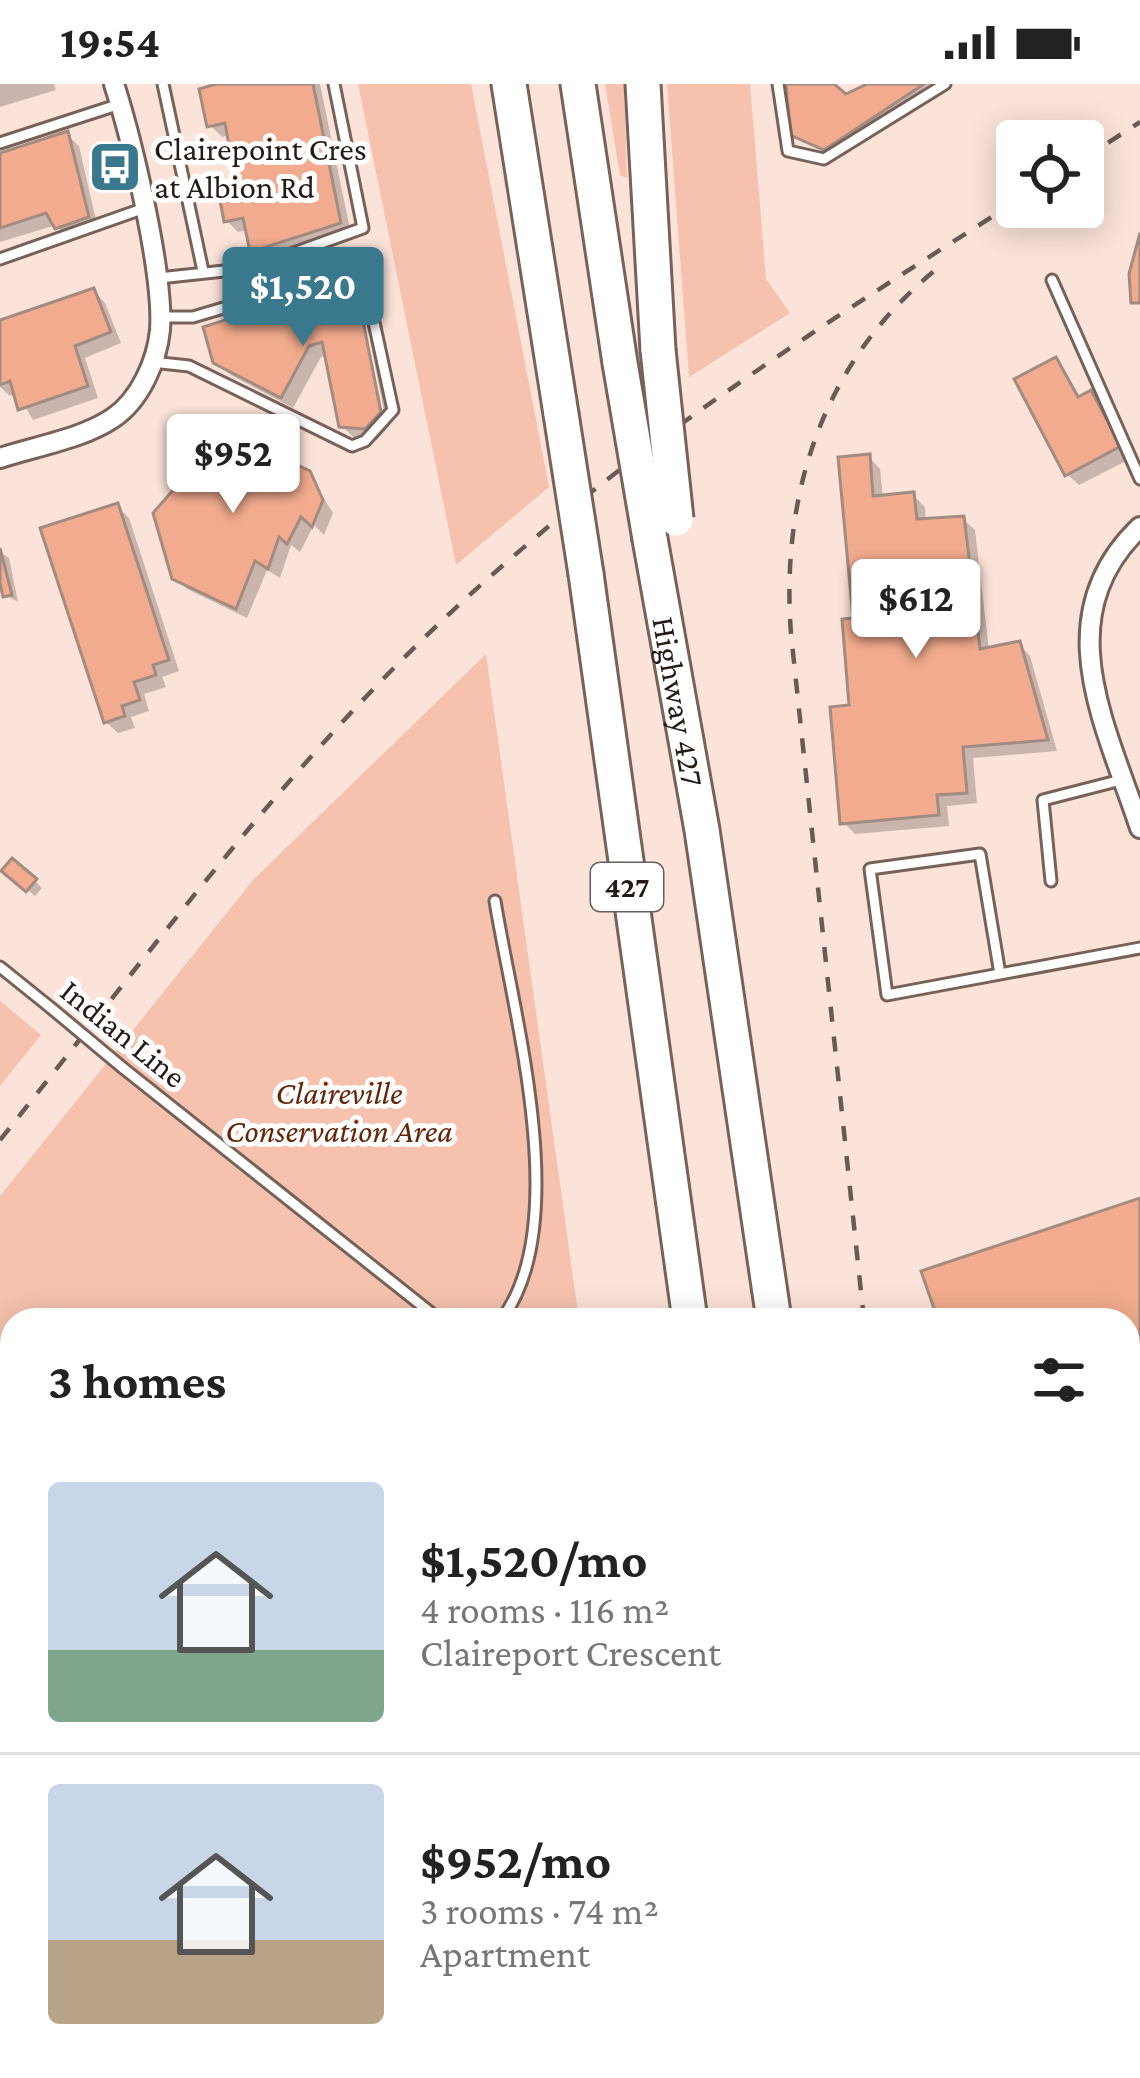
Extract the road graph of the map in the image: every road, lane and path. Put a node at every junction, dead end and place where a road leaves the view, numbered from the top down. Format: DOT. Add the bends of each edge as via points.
graph roads {
  1 [pos="163,84"];
  2 [pos="334,84"];
  3 [pos="509,84"];
  4 [pos="578,84"];
  5 [pos="643,84"];
  6 [pos="778,84"];
  7 [pos="945,84"];
  8 [pos="116,89"];
  9 [pos="0,143"];
  10 [pos="142,209"];
  11 [pos="0,259"];
  12 [pos="203,271"];
  13 [pos="154,280"];
  14 [pos="1052,280"];
  15 [pos="160,316"];
  16 [pos="152,362"];
  17 [pos="0,458"];
  18 [pos="1140,479"];
  19 [pos="1140,527"];
  20 [pos="663,529"];
  21 [pos="1124,779"];
  22 [pos="1140,828"];
  23 [pos="1052,881"];
  24 [pos="495,902"];
  25 [pos="1140,948"];
  26 [pos="0,967"];
  27 [pos="1000,974"];
  28 [pos="425,1308"];
  29 [pos="506,1308"];
  30 [pos="688,1308"];
  31 [pos="772,1308"];
  1 -- 12 [label="lane"];
  2 -- 12 [label="lane" via="363,228 252,268"];
  3 -- 30 [label="highway, 427, bridge"];
  4 -- 20 [label="highway, Highway 427 / 427, bridge" via="620,363"];
  5 -- 20 [label="highway, bridge"];
  6 -- 7 [label="lane" via="788,151 824,159"];
  8 -- 9 [label="lane"];
  8 -- 10 [label="street"];
  10 -- 11 [label="lane"];
  10 -- 13 [label="street"];
  12 -- 13 [label="lane"];
  13 -- 15 [label="street"];
  14 -- 18 [label="lane"];
  15 -- 16 [label="street"];
  15 -- 16 [label="lane" via="193,317 362,268 393,410 352,446 189,366"];
  16 -- 17 [label="street" via="116,417"];
  19 -- 21 [label="street" via="1116,550 1086,628 1091,676"];
  20 -- 31 [label="highway, Highway 427 / 427" via="665,611"];
  21 -- 22 [label="street"];
  21 -- 23 [label="lane" via="1043,800"];
  24 -- 29 [label="lane" via="538,1200 530,1256"];
  25 -- 27 [label="lane"];
  26 -- 28 [label="lane, Indian Line, bridge"];
  27 -- 27 [label="lane" via="887,995 870,869 980,854"];
}
